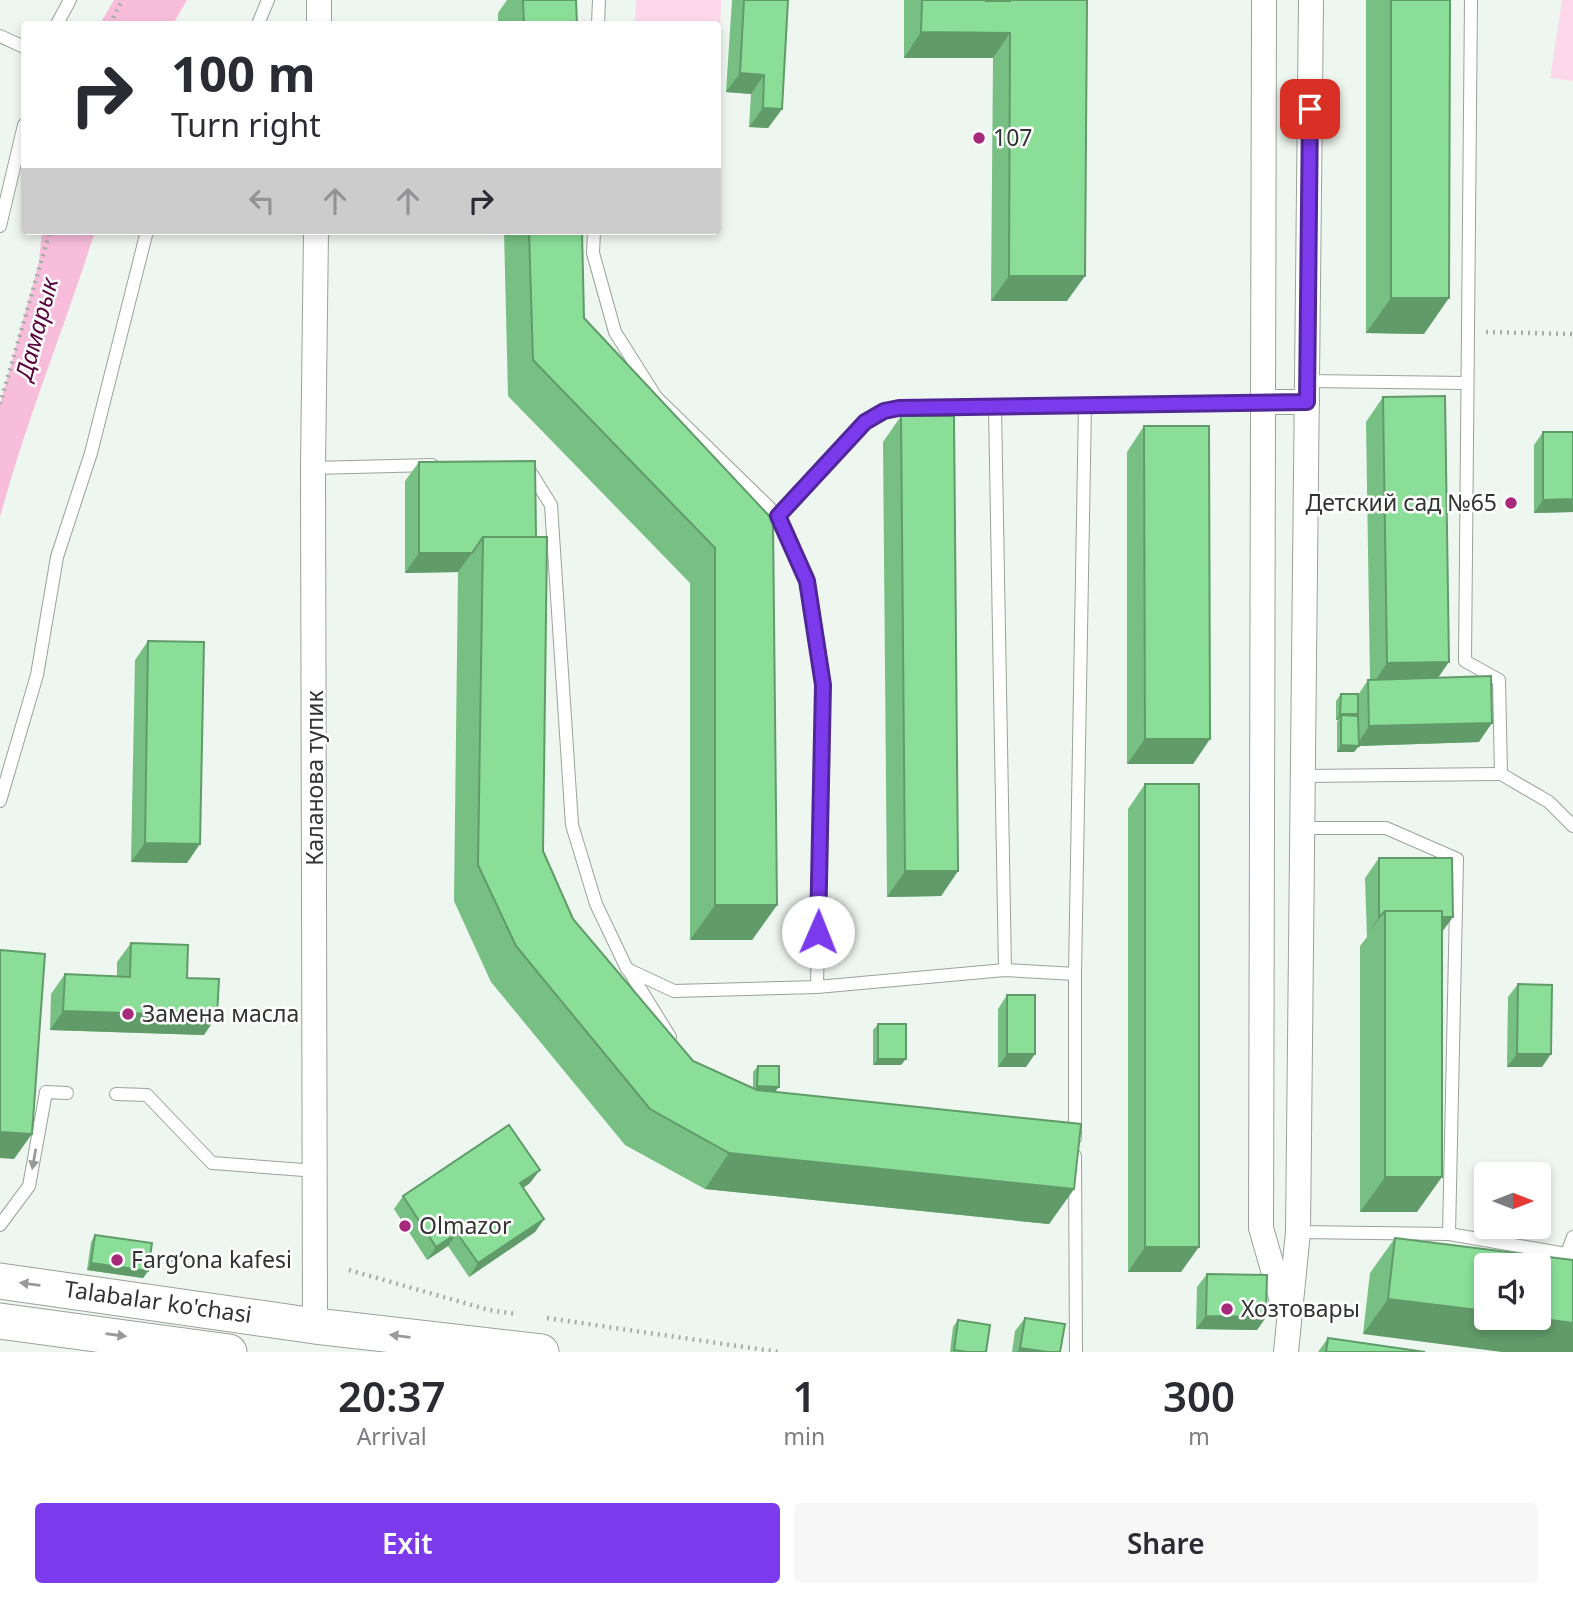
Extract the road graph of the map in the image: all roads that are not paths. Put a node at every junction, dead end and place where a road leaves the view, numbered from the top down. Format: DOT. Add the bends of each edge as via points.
graph roads {
  1 [pos="70,0"];
  2 [pos="268,0"];
  3 [pos="319,0"];
  4 [pos="599,0"];
  5 [pos="1264,0"];
  6 [pos="1311,0"];
  7 [pos="1471,0"];
  8 [pos="59,21"];
  9 [pos="259,21"];
  10 [pos="319,21"];
  11 [pos="598,21"];
  12 [pos="0,36"];
  13 [pos="21,46"];
  14 [pos="21,138"];
  15 [pos="0,226"];
  16 [pos="146,235"];
  17 [pos="316,235"];
  18 [pos="594,235"];
  19 [pos="1467,383"];
  20 [pos="1307,391"];
  21 [pos="1263,402"];
  22 [pos="1085,404"];
  23 [pos="995,407"];
  24 [pos="452,465"];
  25 [pos="506,467"];
  26 [pos="313,468"];
  27 [pos="778,516"];
  28 [pos="1502,774"];
  29 [pos="1303,776"];
  30 [pos="0,801"];
  31 [pos="1573,827"];
  32 [pos="1302,828"];
  33 [pos="627,969"];
  34 [pos="1005,970"];
  35 [pos="1075,974"];
  36 [pos="817,987"];
  37 [pos="678,1049"];
  38 [pos="67,1093"];
  39 [pos="116,1094"];
  40 [pos="1062,1144"];
  41 [pos="1076,1145"];
  42 [pos="317,1171"];
  43 [pos="0,1226"];
  44 [pos="1298,1232"];
  45 [pos="1449,1234"];
  46 [pos="1573,1237"];
  47 [pos="1570,1254"];
  48 [pos="0,1281"];
  49 [pos="1287,1319"];
  50 [pos="0,1321"];
  51 [pos="318,1343"];
  52 [pos="229,1352"];
  53 [pos="541,1352"];
  54 [pos="1076,1352"];
  55 [pos="1286,1352"];
  1 -- 8 [label="lane"];
  2 -- 9 [label="lane"];
  3 -- 10 [label="street"];
  4 -- 11 [label="lane"];
  5 -- 21 [label="street"];
  6 -- 20 [label="street"];
  7 -- 19 [label="lane"];
  12 -- 13 [label="lane"];
  14 -- 15 [label="lane"];
  16 -- 30 [label="lane" via="91,453 57,557 37,675"];
  17 -- 26 [label="street, Каланова тупик"];
  18 -- 27 [label="lane" via="593,253 615,332 656,397"];
  19 -- 20 [label="lane"];
  19 -- 28 [label="lane" via="1465,661 1499,680"];
  20 -- 21 [label="street"];
  20 -- 29 [label="street"];
  21 -- 22 [label="lane"];
  21 -- 49 [label="street" via="1261,1228"];
  22 -- 23 [label="lane"];
  22 -- 35 [label="lane"];
  23 -- 27 [label="lane" via="884,411 865,422"];
  23 -- 34 [label="lane"];
  24 -- 26 [label="lane"];
  25 -- 33 [label="lane" via="531,473 551,505 572,825 596,904"];
  26 -- 42 [label="street, Каланова тупик"];
  27 -- 36 [label="lane" via="807,581 823,685"];
  28 -- 29 [label="lane"];
  28 -- 31 [label="lane" via="1549,803"];
  29 -- 32 [label="street"];
  32 -- 44 [label="street"];
  32 -- 45 [label="lane" via="1386,828 1457,859"];
  33 -- 36 [label="lane" via="674,991"];
  33 -- 37 [label="lane"];
  34 -- 35 [label="lane"];
  34 -- 36 [label="lane"];
  35 -- 41 [label="lane"];
  38 -- 43 [label="lane, one-way" via="46,1092 29,1186"];
  39 -- 42 [label="lane" via="147,1094 212,1163"];
  40 -- 41 [label="lane"];
  41 -- 54 [label="lane"];
  42 -- 51 [label="street, Каланова тупик"];
  44 -- 45 [label="lane"];
  44 -- 49 [label="street"];
  45 -- 47 [label="lane"];
  46 -- 47 [label="lane"];
  51 -- 48 [label="main road, Talabalar ko'chasi, one-way"];
  49 -- 55 [label="street"];
  50 -- 52 [label="main road, Talabalar ko'chasi, one-way"];
  53 -- 51 [label="main road, Talabalar ko'chasi, one-way"];
}
